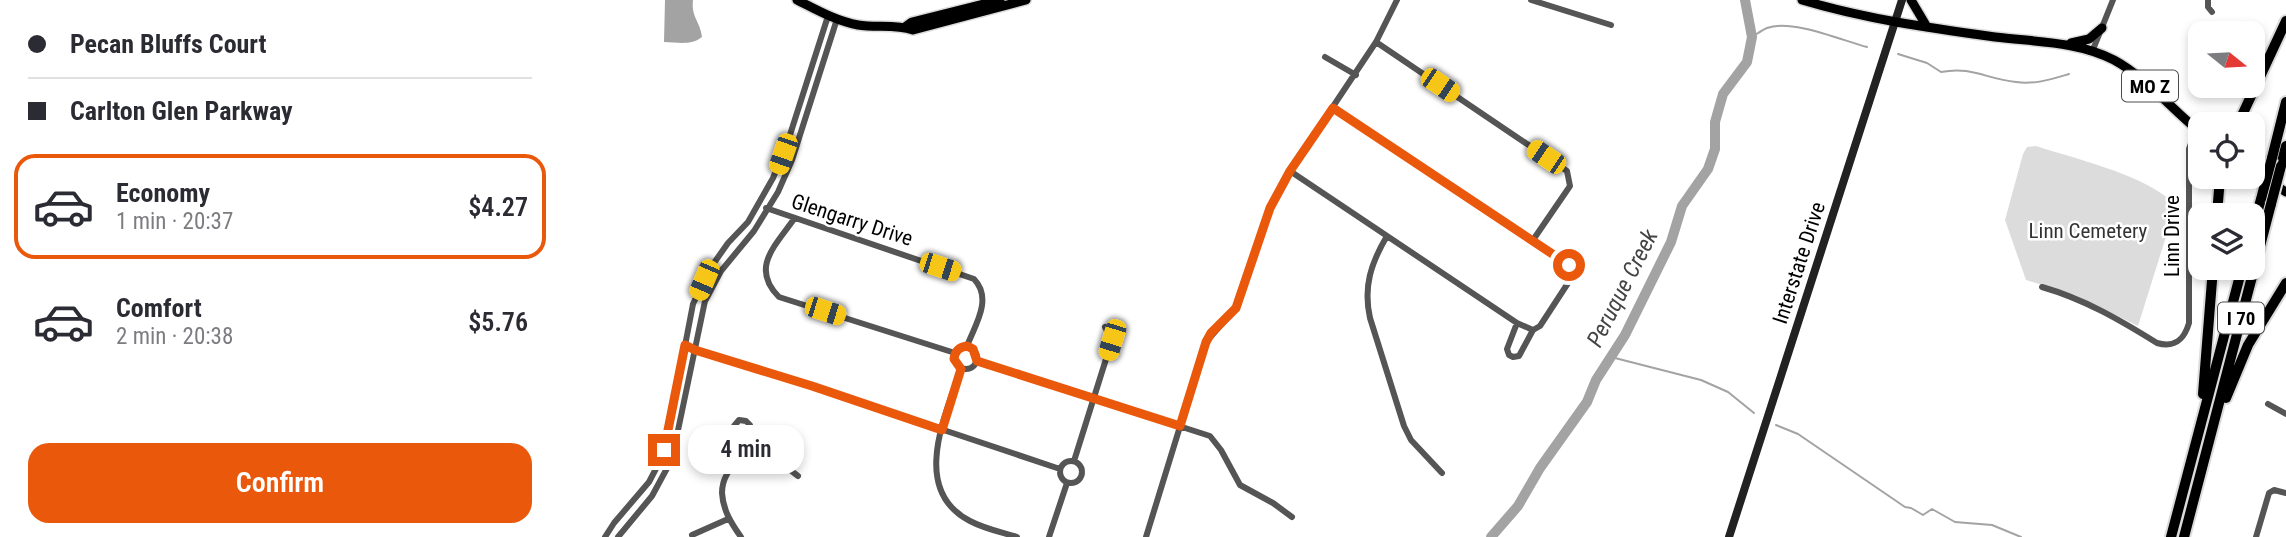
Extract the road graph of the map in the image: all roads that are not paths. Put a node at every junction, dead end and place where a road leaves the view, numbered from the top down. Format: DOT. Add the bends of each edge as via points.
graph roads {
  1 [pos="797,0"];
  2 [pos="1000,0"];
  3 [pos="1026,0"];
  4 [pos="1397,0"];
  5 [pos="1531,0"];
  6 [pos="1802,0"];
  7 [pos="1902,0"];
  8 [pos="1911,0"];
  9 [pos="2113,0"];
  10 [pos="2208,0"];
  11 [pos="2212,12"];
  12 [pos="832,17"];
  13 [pos="2286,20"];
  14 [pos="1895,22"];
  15 [pos="1611,25"];
  16 [pos="905,27"];
  17 [pos="1927,27"];
  18 [pos="2102,27"];
  19 [pos="1376,42"];
  20 [pos="2065,44"];
  21 [pos="2092,52"];
  22 [pos="1325,57"];
  23 [pos="1356,75"];
  24 [pos="2286,102"];
  25 [pos="1333,108"];
  26 [pos="2244,112"];
  27 [pos="2188,121"];
  28 [pos="2286,146"];
  29 [pos="1290,171"];
  30 [pos="2265,178"];
  31 [pos="2189,189"];
  32 [pos="2286,192"];
  33 [pos="2266,202"];
  34 [pos="757,207"];
  35 [pos="769,209"];
  36 [pos="794,219"];
  37 [pos="1387,236"];
  38 [pos="1533,240"];
  39 [pos="2212,280"];
  40 [pos="2239,280"];
  41 [pos="2286,284"];
  42 [pos="2042,287"];
  43 [pos="1517,324"];
  44 [pos="1105,327"];
  45 [pos="1533,330"];
  46 [pos="685,345"];
  47 [pos="967,346"];
  48 [pos="695,350"];
  49 [pos="955,353"];
  50 [pos="977,361"];
  51 [pos="961,369"];
  52 [pos="1094,400"];
  53 [pos="2268,404"];
  54 [pos="2286,414"];
  55 [pos="2201,420"];
  56 [pos="1180,426"];
  57 [pos="942,430"];
  58 [pos="2211,432"];
  59 [pos="756,454"];
  60 [pos="740,461"];
  61 [pos="1074,461"];
  62 [pos="1060,469"];
  63 [pos="1442,472"];
  64 [pos="798,476"];
  65 [pos="1067,483"];
  66 [pos="2286,494"];
  67 [pos="1292,517"];
  68 [pos="728,519"];
  69 [pos="692,535"];
  70 [pos="605,537"];
  71 [pos="618,537"];
  72 [pos="741,537"];
  73 [pos="1017,537"];
  74 [pos="1049,537"];
  75 [pos="1146,537"];
  76 [pos="1730,537"];
  77 [pos="2171,537"];
  78 [pos="2184,537"];
  79 [pos="2256,537"];
  1 -- 12 [label="main road"];
  2 -- 16 [label="main road"];
  3 -- 16 [label="main road" via="934,26"];
  4 -- 19 [label="street"];
  5 -- 15 [label="street"];
  6 -- 14 [label="main road, MO Z"];
  7 -- 14 [label="main road, Interstate Drive"];
  8 -- 17 [label="main road"];
  9 -- 18 [label="street"];
  10 -- 11 [label="street"];
  12 -- 16 [label="main road" via="864,26"];
  12 -- 34 [label="street" via="778,167"];
  12 -- 35 [label="street" via="792,160"];
  13 -- 26 [label="highway"];
  14 -- 17 [label="main road, MO Z"];
  14 -- 76 [label="main road, Interstate Drive"];
  17 -- 20 [label="main road, MO Z"];
  18 -- 20 [label="main road" via="2089,39"];
  18 -- 21 [label="street"];
  19 -- 23 [label="street"];
  19 -- 38 [label="street" via="1567,171 1570,186"];
  20 -- 21 [label="main road, MO Z"];
  21 -- 27 [label="main road, MO Z" via="2125,67"];
  22 -- 23 [label="street"];
  23 -- 25 [label="street"];
  24 -- 33 [label="highway, I 70, bridge"];
  25 -- 29 [label="street"];
  25 -- 38 [label="street"];
  28 -- 33 [label="highway, I 70, bridge"];
  29 -- 37 [label="street"];
  29 -- 56 [label="street" via="1270,208 1236,308 1206,342"];
  30 -- 32 [label="main road"];
  31 -- 42 [label="street, Linn Drive" via="2189,323 2179,342 2157,343 2097,308"];
  33 -- 58 [label="highway, I 70"];
  34 -- 35 [label="street, Glengarry Drive"];
  34 -- 46 [label="street" via="709,270 691,310"];
  35 -- 36 [label="street, Glengarry Drive"];
  35 -- 48 [label="street" via="716,278 705,301"];
  36 -- 47 [label="street, Glengarry Drive" via="974,279 985,298"];
  36 -- 49 [label="street" via="765,267 770,288 779,297"];
  37 -- 43 [label="street"];
  37 -- 63 [label="street" via="1367,281 1366,301 1404,426 1411,440"];
  38 -- 45 [label="street" via="1569,265 1572,273"];
  39 -- 55 [label="highway"];
  40 -- 55 [label="highway, I 70"];
  41 -- 58 [label="highway" via="2248,345"];
  43 -- 45 [label="street"];
  43 -- 45 [label="street" via="1507,349 1513,357 1522,352"];
  44 -- 52 [label="street" via="1112,340"];
  46 -- 48 [label="street"];
  46 -- 70 [label="street" via="660,461"];
  47 -- 49 [label="street"];
  47 -- 50 [label="street"];
  48 -- 57 [label="street"];
  48 -- 71 [label="street" via="672,459 653,496"];
  49 -- 51 [label="street"];
  50 -- 51 [label="street"];
  50 -- 52 [label="street"];
  51 -- 57 [label="street"];
  52 -- 56 [label="street"];
  52 -- 61 [label="street"];
  53 -- 54 [label="street"];
  55 -- 77 [label="highway, I 70"];
  56 -- 67 [label="street" via="1210,436 1240,485"];
  56 -- 75 [label="street"];
  57 -- 62 [label="street"];
  57 -- 73 [label="street" via="935,471 950,506 971,522"];
  58 -- 78 [label="highway, I 70"];
  59 -- 60 [label="street"];
  59 -- 60 [label="street" via="750,425 739,420 734,426"];
  59 -- 64 [label="street" via="775,459"];
  60 -- 68 [label="street" via="730,470 722,491"];
  61 -- 62 [label="street"];
  61 -- 65 [label="street" via="1081,465 1081,479"];
  62 -- 65 [label="street"];
  65 -- 74 [label="street"];
  66 -- 79 [label="street" via="2269,493"];
  68 -- 69 [label="street"];
  68 -- 72 [label="street"];
}
